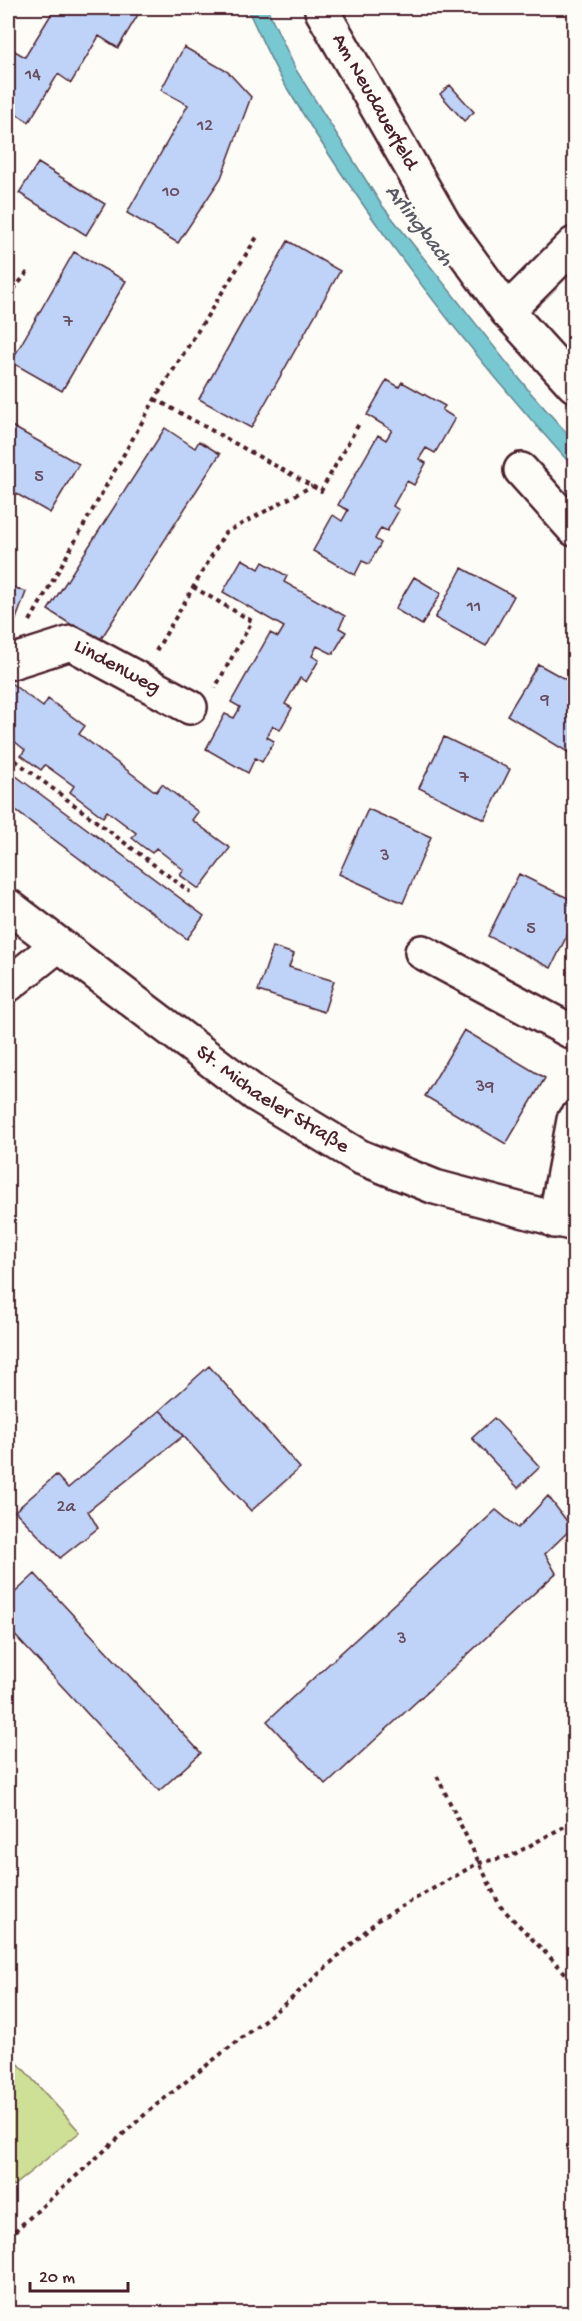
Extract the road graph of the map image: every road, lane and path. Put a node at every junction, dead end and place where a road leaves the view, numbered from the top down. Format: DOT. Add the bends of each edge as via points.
graph roads {
  1 [pos="322,11"];
  2 [pos="257,237"];
  3 [pos="574,244"];
  4 [pos="30,269"];
  5 [pos="8,297"];
  6 [pos="507,310"];
  7 [pos="574,386"];
  8 [pos="155,399"];
  9 [pos="360,422"];
  10 [pos="521,470"];
  11 [pos="312,486"];
  12 [pos="574,529"];
  13 [pos="193,587"];
  14 [pos="25,629"];
  15 [pos="8,663"];
  16 [pos="140,680"];
  17 [pos="189,707"];
  18 [pos="8,755"];
  19 [pos="190,892"];
  20 [pos="8,906"];
  21 [pos="58,945"];
  22 [pos="422,952"];
  23 [pos="8,986"];
  24 [pos="574,1033"];
  25 [pos="574,1120"];
  26 [pos="565,1223"];
  27 [pos="437,1776"];
  28 [pos="574,1821"];
  29 [pos="478,1863"];
  30 [pos="574,1982"];
  31 [pos="8,2237"];
  1 -- 6 [label="street, Am Neudauerfeld" via="445,226"];
  2 -- 8 [label="path"];
  3 -- 6 [label="street"];
  4 -- 5 [label="path"];
  6 -- 7 [label="street, Am Neudauerfeld"];
  8 -- 11 [label="path"];
  8 -- 14 [label="path"];
  9 -- 11 [label="path" via="321,491"];
  10 -- 12 [label="street"];
  11 -- 13 [label="path" via="225,533"];
  13 -- 16 [label="path"];
  13 -- 17 [label="path" via="252,621 211,696"];
  15 -- 16 [label="street, Lindenweg" via="71,643"];
  16 -- 17 [label="street, Lindenweg"];
  18 -- 19 [label="path"];
  20 -- 21 [label="street, St. Michaeler Straße"];
  21 -- 23 [label="street"];
  21 -- 26 [label="street, St. Michaeler Straße" via="257,1095 360,1157 435,1187"];
  22 -- 24 [label="street"];
  25 -- 26 [label="street"];
  27 -- 29 [label="path"];
  28 -- 29 [label="path" via="511,1856"];
  29 -- 30 [label="path" via="500,1906"];
  29 -- 31 [label="path" via="378,1920 291,1999 151,2109"];
}
